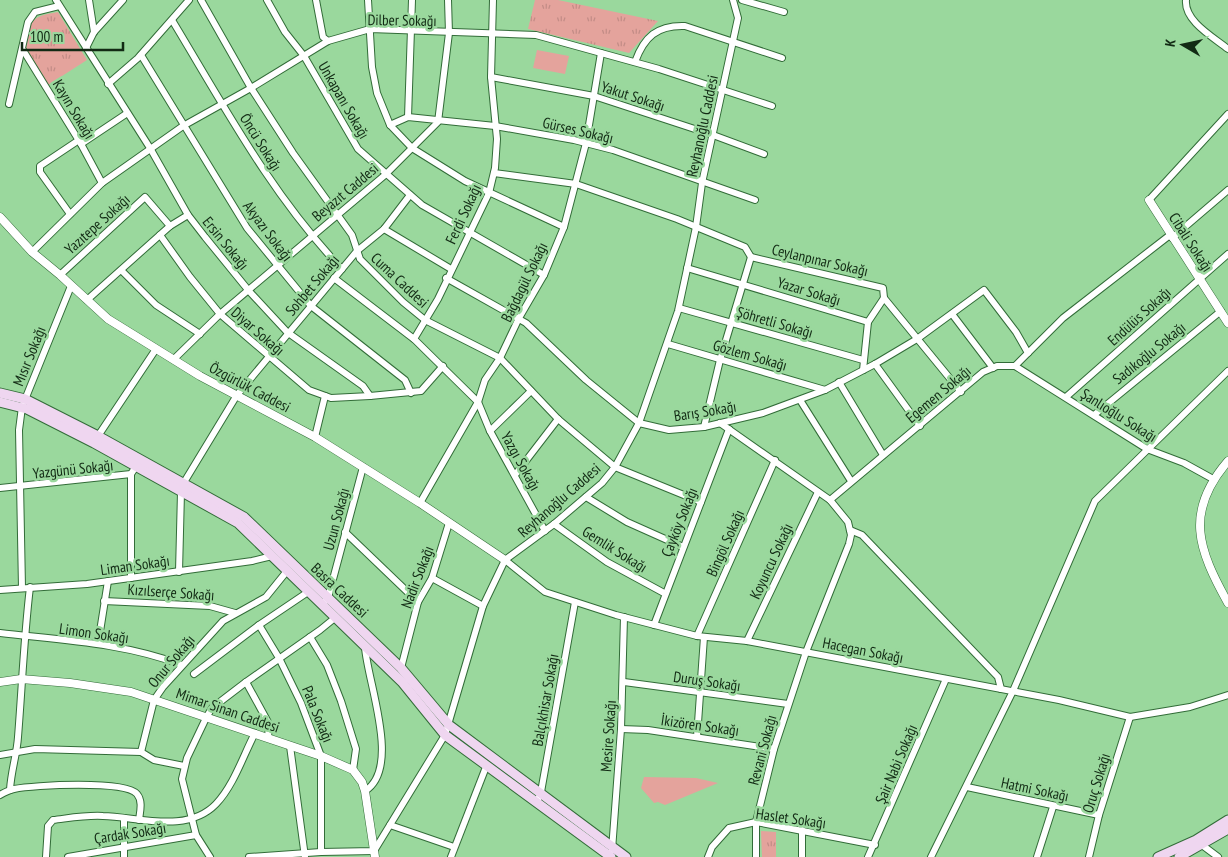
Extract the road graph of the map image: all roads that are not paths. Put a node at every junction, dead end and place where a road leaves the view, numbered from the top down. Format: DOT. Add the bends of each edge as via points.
graph roads {
  1 [pos="89,0"];
  2 [pos="123,0"];
  3 [pos="189,0"];
  4 [pos="201,0"];
  5 [pos="267,0"];
  6 [pos="316,0"];
  7 [pos="368,0"];
  8 [pos="412,0"];
  9 [pos="448,0"];
  10 [pos="492,0"];
  11 [pos="733,0"];
  12 [pos="742,0"];
  13 [pos="1186,0"];
  14 [pos="58,3"];
  15 [pos="784,12"];
  16 [pos="172,20"];
  17 [pos="370,29"];
  18 [pos="412,30"];
  19 [pos="94,32"];
  20 [pos="449,33"];
  21 [pos="491,33"];
  22 [pos="328,41"];
  23 [pos="733,42"];
  24 [pos="86,48"];
  25 [pos="1228,49"];
  26 [pos="23,50"];
  27 [pos="601,53"];
  28 [pos="141,55"];
  29 [pos="304,56"];
  30 [pos="782,58"];
  31 [pos="635,62"];
  32 [pos="491,77"];
  33 [pos="108,84"];
  34 [pos="251,88"];
  35 [pos="722,90"];
  36 [pos="594,96"];
  37 [pos="222,103"];
  38 [pos="9,104"];
  39 [pos="772,106"];
  40 [pos="126,114"];
  41 [pos="1228,114"];
  42 [pos="408,117"];
  43 [pos="438,122"];
  44 [pos="390,124"];
  45 [pos="183,126"];
  46 [pos="495,126"];
  47 [pos="713,135"];
  48 [pos="80,142"];
  49 [pos="586,143"];
  50 [pos="150,148"];
  51 [pos="412,148"];
  52 [pos="764,154"];
  53 [pos="494,173"];
  54 [pos="385,175"];
  55 [pos="702,182"];
  56 [pos="102,183"];
  57 [pos="576,184"];
  58 [pos="1228,190"];
  59 [pos="489,192"];
  60 [pos="410,195"];
  61 [pos="755,200"];
  62 [pos="1149,200"];
  63 [pos="338,213"];
  64 [pos="70,214"];
  65 [pos="188,215"];
  66 [pos="0,217"];
  67 [pos="170,226"];
  68 [pos="564,227"];
  69 [pos="696,227"];
  70 [pos="384,229"];
  71 [pos="469,232"];
  72 [pos="160,235"];
  73 [pos="1171,236"];
  74 [pos="311,237"];
  75 [pos="357,251"];
  76 [pos="32,252"];
  77 [pos="1228,254"];
  78 [pos="751,257"];
  79 [pos="278,265"];
  80 [pos="687,268"];
  81 [pos="342,269"];
  82 [pos="451,269"];
  83 [pos="122,271"];
  84 [pos="60,275"];
  85 [pos="544,275"];
  86 [pos="334,278"];
  87 [pos="446,278"];
  88 [pos="1199,279"];
  89 [pos="743,284"];
  90 [pos="71,286"];
  91 [pos="249,291"];
  92 [pos="884,298"];
  93 [pos="87,300"];
  94 [pos="311,306"];
  95 [pos="679,308"];
  96 [pos="220,314"];
  97 [pos="952,314"];
  98 [pos="1225,316"];
  99 [pos="519,318"];
  100 [pos="425,320"];
  101 [pos="732,322"];
  102 [pos="868,322"];
  103 [pos="288,332"];
  104 [pos="200,334"];
  105 [pos="917,339"];
  106 [pos="414,340"];
  107 [pos="668,344"];
  108 [pos="156,349"];
  109 [pos="1028,353"];
  110 [pos="268,357"];
  111 [pos="500,358"];
  112 [pos="174,360"];
  113 [pos="720,360"];
  114 [pos="864,360"];
  115 [pos="875,364"];
  116 [pos="443,366"];
  117 [pos="1015,366"];
  118 [pos="993,368"];
  119 [pos="863,370"];
  120 [pos="1228,371"];
  121 [pos="839,382"];
  122 [pos="825,390"];
  123 [pos="531,391"];
  124 [pos="411,392"];
  125 [pos="961,392"];
  126 [pos="0,393"];
  127 [pos="237,394"];
  128 [pos="325,396"];
  129 [pos="370,396"];
  130 [pos="1066,397"];
  131 [pos="800,400"];
  132 [pos="0,402"];
  133 [pos="478,402"];
  134 [pos="24,403"];
  135 [pos="1094,415"];
  136 [pos="558,419"];
  137 [pos="639,423"];
  138 [pos="720,423"];
  139 [pos="920,426"];
  140 [pos="704,427"];
  141 [pos="729,429"];
  142 [pos="490,431"];
  143 [pos="98,436"];
  144 [pos="315,437"];
  145 [pos="1147,449"];
  146 [pos="883,455"];
  147 [pos="775,460"];
  148 [pos="1228,461"];
  149 [pos="138,463"];
  150 [pos="363,467"];
  151 [pos="615,467"];
  152 [pos="131,474"];
  153 [pos="515,475"];
  154 [pos="1213,479"];
  155 [pos="851,481"];
  156 [pos="21,487"];
  157 [pos="0,488"];
  158 [pos="182,488"];
  159 [pos="818,492"];
  160 [pos="586,497"];
  161 [pos="830,500"];
  162 [pos="701,502"];
  163 [pos="420,503"];
  164 [pos="449,524"];
  165 [pos="554,524"];
  166 [pos="850,530"];
  167 [pos="545,531"];
  168 [pos="345,532"];
  169 [pos="683,547"];
  170 [pos="272,556"];
  171 [pos="505,560"];
  172 [pos="287,571"];
  173 [pos="178,572"];
  174 [pos="131,578"];
  175 [pos="432,578"];
  176 [pos="108,582"];
  177 [pos="30,587"];
  178 [pos="22,588"];
  179 [pos="0,590"];
  180 [pos="308,592"];
  181 [pos="664,594"];
  182 [pos="104,601"];
  183 [pos="325,601"];
  184 [pos="418,602"];
  185 [pos="575,602"];
  186 [pos="1228,603"];
  187 [pos="483,606"];
  188 [pos="236,613"];
  189 [pos="336,617"];
  190 [pos="624,617"];
  191 [pos="654,624"];
  192 [pos="259,625"];
  193 [pos="0,633"];
  194 [pos="24,636"];
  195 [pos="310,637"];
  196 [pos="701,637"];
  197 [pos="748,641"];
  198 [pos="98,644"];
  199 [pos="365,647"];
  200 [pos="806,652"];
  201 [pos="279,658"];
  202 [pos="182,665"];
  203 [pos="401,668"];
  204 [pos="194,674"];
  205 [pos="20,679"];
  206 [pos="946,679"];
  207 [pos="0,682"];
  208 [pos="246,682"];
  209 [pos="624,682"];
  210 [pos="1001,689"];
  211 [pos="1013,691"];
  212 [pos="701,693"];
  213 [pos="1228,695"];
  214 [pos="154,700"];
  215 [pos="788,704"];
  216 [pos="207,716"];
  217 [pos="1130,717"];
  218 [pos="449,725"];
  219 [pos="621,729"];
  220 [pos="255,733"];
  221 [pos="445,735"];
  222 [pos="697,737"];
  223 [pos="268,738"];
  224 [pos="290,746"];
  225 [pos="774,748"];
  226 [pos="141,752"];
  227 [pos="14,754"];
  228 [pos="0,755"];
  229 [pos="321,756"];
  230 [pos="184,766"];
  231 [pos="486,766"];
  232 [pos="352,770"];
  233 [pos="967,786"];
  234 [pos="10,790"];
  235 [pos="365,792"];
  236 [pos="541,792"];
  237 [pos="0,795"];
  238 [pos="537,802"];
  239 [pos="1053,807"];
  240 [pos="1099,815"];
  241 [pos="124,818"];
  242 [pos="192,818"];
  243 [pos="139,820"];
  244 [pos="1228,820"];
  245 [pos="756,822"];
  246 [pos="390,825"];
  247 [pos="1228,829"];
  248 [pos="802,830"];
  249 [pos="196,835"];
  250 [pos="875,845"];
  251 [pos="1202,845"];
  252 [pos="123,846"];
  253 [pos="454,847"];
  254 [pos="320,852"];
  255 [pos="610,853"];
  256 [pos="375,854"];
  257 [pos="305,855"];
  258 [pos="46,857"];
  259 [pos="68,857"];
  260 [pos="124,857"];
  261 [pos="210,857"];
  262 [pos="249,857"];
  263 [pos="451,857"];
  264 [pos="626,857"];
  265 [pos="708,857"];
  266 [pos="756,857"];
  267 [pos="802,857"];
  268 [pos="868,857"];
  269 [pos="931,857"];
  270 [pos="1037,857"];
  271 [pos="1089,857"];
  272 [pos="1158,857"];
  273 [pos="1179,857"];
  274 [pos="1218,857"];
  1 -- 19 [label="street"];
  2 -- 19 [label="street"];
  3 -- 16 [label="street"];
  4 -- 34 [label="street, Cuma Caddesi"];
  5 -- 29 [label="street, Unkapanı Sokağı" via="285,32"];
  6 -- 22 [label="street" via="323,37"];
  7 -- 17 [label="street"];
  8 -- 18 [label="street"];
  9 -- 20 [label="street"];
  10 -- 21 [label="street, Ferdi Sokağı"];
  11 -- 23 [label="street, Reyhanoğlu Caddesi" via="738,18"];
  12 -- 15 [label="street"];
  13 -- 25 [label="street" via="1185,9 1190,17"];
  14 -- 24 [label="street, Ersin Sokağı"];
  14 -- 26 [label="street" via="35,12 28,22"];
  16 -- 28 [label="street"];
  16 -- 37 [label="street, Öncü Sokağı"];
  17 -- 18 [label="street, Dilber Sokağı"];
  17 -- 22 [label="street, Dilber Sokağı"];
  17 -- 44 [label="street" via="377,93"];
  18 -- 20 [label="street, Dilber Sokağı"];
  18 -- 42 [label="street"];
  19 -- 24 [label="street"];
  20 -- 21 [label="street, Dilber Sokağı"];
  20 -- 43 [label="street"];
  21 -- 27 [label="street, Dilber Sokağı" via="536,35"];
  21 -- 32 [label="street, Ferdi Sokağı"];
  22 -- 29 [label="street, Dilber Sokağı"];
  23 -- 30 [label="street"];
  23 -- 31 [label="street" via="685,26 671,26 655,33 642,45"];
  23 -- 35 [label="street, Reyhanoğlu Caddesi"];
  24 -- 33 [label="street, Ersin Sokağı"];
  26 -- 38 [label="street"];
  26 -- 48 [label="street, Kayın Sokağı"];
  27 -- 31 [label="street, Dilber Sokağı"];
  27 -- 36 [label="street, Bağdagül Sokağı"];
  28 -- 33 [label="street"];
  28 -- 45 [label="street, Akyazı Sokağı"];
  29 -- 34 [label="street, Dilber Sokağı"];
  29 -- 54 [label="street, Unkapanı Sokağı" via="358,149"];
  31 -- 35 [label="street, Dilber Sokağı"];
  32 -- 36 [label="street, Yakut Sokağı"];
  32 -- 46 [label="street, Ferdi Sokağı"];
  33 -- 40 [label="street, Ersin Sokağı"];
  34 -- 37 [label="street, Dilber Sokağı"];
  34 -- 63 [label="street, Cuma Caddesi" via="293,153"];
  35 -- 39 [label="street, Dilber Sokağı"];
  35 -- 47 [label="street, Reyhanoğlu Caddesi"];
  36 -- 47 [label="street, Yakut Sokağı"];
  36 -- 49 [label="street, Bağdagül Sokağı"];
  37 -- 45 [label="street, Dilber Sokağı"];
  37 -- 74 [label="street, Öncü Sokağı" via="276,190"];
  40 -- 48 [label="street"];
  40 -- 50 [label="street, Ersin Sokağı"];
  41 -- 62 [label="street"];
  42 -- 43 [label="street, Gürses Sokağı"];
  42 -- 44 [label="street"];
  43 -- 46 [label="street, Gürses Sokağı"];
  43 -- 51 [label="street, Beyazıt Caddesi"];
  44 -- 51 [label="street"];
  45 -- 50 [label="street, Dilber Sokağı"];
  45 -- 79 [label="street, Akyazı Sokağı" via="247,228"];
  46 -- 49 [label="street, Gürses Sokağı"];
  46 -- 53 [label="street, Ferdi Sokağı"];
  47 -- 52 [label="street, Yakut Sokağı"];
  47 -- 55 [label="street, Reyhanoğlu Caddesi"];
  48 -- 56 [label="street, Kayın Sokağı"];
  48 -- 64 [label="street" via="40,166 40,172"];
  49 -- 55 [label="street, Gürses Sokağı"];
  49 -- 57 [label="street, Bağdagül Sokağı"];
  50 -- 56 [label="street, Dilber Sokağı"];
  50 -- 65 [label="street, Ersin Sokağı"];
  51 -- 54 [label="street, Beyazıt Caddesi"];
  51 -- 59 [label="street"];
  53 -- 57 [label="street"];
  53 -- 59 [label="street, Ferdi Sokağı"];
  54 -- 60 [label="street, Unkapanı Sokağı"];
  54 -- 63 [label="street, Beyazıt Caddesi"];
  55 -- 61 [label="street, Gürses Sokağı"];
  55 -- 69 [label="street, Reyhanoğlu Caddesi"];
  56 -- 64 [label="street, Dilber Sokağı"];
  57 -- 68 [label="street, Bağdagül Sokağı"];
  57 -- 69 [label="street"];
  58 -- 73 [label="street"];
  59 -- 68 [label="street"];
  59 -- 71 [label="street, Ferdi Sokağı"];
  60 -- 70 [label="street, Sohbet Sokağı"];
  60 -- 71 [label="street, Unkapanı Sokağı"];
  62 -- 73 [label="street, Cibali Sokağı"];
  63 -- 74 [label="street, Beyazıt Caddesi"];
  63 -- 75 [label="street, Cuma Caddesi" via="352,235"];
  64 -- 76 [label="street, Dilber Sokağı"];
  65 -- 67 [label="street"];
  65 -- 91 [label="street, Ersin Sokağı"];
  66 -- 76 [label="street, Özgürlük Caddesi"];
  67 -- 72 [label="street"];
  67 -- 84 [label="street, Yazıtepe Sokağı" via="145,197"];
  68 -- 85 [label="street, Bağdagül Sokağı"];
  69 -- 78 [label="street" via="745,247"];
  69 -- 80 [label="street, Reyhanoğlu Caddesi"];
  70 -- 75 [label="street, Sohbet Sokağı"];
  70 -- 82 [label="street"];
  71 -- 82 [label="street, Ferdi Sokağı"];
  71 -- 85 [label="street, Unkapanı Sokağı"];
  72 -- 83 [label="street"];
  72 -- 96 [label="street, Diyar Sokağı"];
  73 -- 88 [label="street, Cibali Sokağı"];
  73 -- 109 [label="street" via="1063,318"];
  74 -- 79 [label="street, Beyazıt Caddesi"];
  74 -- 81 [label="street, Öncü Sokağı"];
  75 -- 81 [label="street, Sohbet Sokağı"];
  75 -- 100 [label="street, Cuma Caddesi" via="360,259"];
  76 -- 84 [label="street, Özgürlük Caddesi"];
  77 -- 88 [label="street, Endülüs Sokağı"];
  78 -- 89 [label="street"];
  78 -- 92 [label="street, Ceylanpınar Sokağı" via="883,288"];
  79 -- 91 [label="street, Beyazıt Caddesi"];
  79 -- 94 [label="street, Akyazı Sokağı"];
  80 -- 89 [label="street, Yazar Sokağı"];
  80 -- 95 [label="street, Reyhanoğlu Caddesi"];
  81 -- 86 [label="street, Sohbet Sokağı"];
  82 -- 87 [label="street, Ferdi Sokağı"];
  83 -- 93 [label="street"];
  83 -- 104 [label="street" via="156,305"];
  84 -- 90 [label="street, Özgürlük Caddesi"];
  85 -- 99 [label="street, Bağdagül Sokağı"];
  86 -- 94 [label="street, Sohbet Sokağı"];
  86 -- 106 [label="street"];
  87 -- 99 [label="street, Barış Sokağı"];
  87 -- 100 [label="street, Ferdi Sokağı"];
  88 -- 98 [label="street, Cibali Sokağı"];
  88 -- 130 [label="street, Endülüs Sokağı"];
  89 -- 101 [label="street"];
  89 -- 102 [label="street, Yazar Sokağı"];
  90 -- 93 [label="street, Özgürlük Caddesi"];
  90 -- 134 [label="street, Mısır Sokağı"];
  91 -- 96 [label="street, Beyazıt Caddesi"];
  91 -- 103 [label="street, Ersin Sokağı"];
  92 -- 102 [label="street"];
  92 -- 105 [label="street"];
  93 -- 108 [label="street, Özgürlük Caddesi" via="108,319"];
  94 -- 103 [label="street, Sohbet Sokağı"];
  94 -- 124 [label="street, Akyazı Sokağı" via="405,380"];
  95 -- 101 [label="street, Şöhretli Sokağı"];
  95 -- 107 [label="street, Reyhanoğlu Caddesi"];
  96 -- 104 [label="street, Beyazıt Caddesi"];
  96 -- 110 [label="street, Diyar Sokağı"];
  97 -- 105 [label="street, Barış Sokağı"];
  97 -- 109 [label="street, Barış Sokağı" via="984,290"];
  97 -- 118 [label="street"];
  98 -- 135 [label="street, Sadıkoğlu Sokağı"];
  99 -- 111 [label="street, Bağdagül Sokağı"];
  99 -- 137 [label="street, Barış Sokağı" via="586,380"];
  100 -- 106 [label="street, Ferdi Sokağı"];
  100 -- 111 [label="street, Cuma Caddesi"];
  101 -- 113 [label="street"];
  101 -- 114 [label="street, Şöhretli Sokağı"];
  102 -- 114 [label="street"];
  103 -- 110 [label="street, Sohbet Sokağı"];
  103 -- 129 [label="street, Ersin Sokağı" via="363,386"];
  104 -- 112 [label="street, Beyazıt Caddesi"];
  105 -- 115 [label="street, Barış Sokağı"];
  105 -- 125 [label="street"];
  106 -- 116 [label="street"];
  107 -- 113 [label="street, Gözlem Sokağı"];
  107 -- 137 [label="street, Reyhanoğlu Caddesi"];
  108 -- 112 [label="street, Özgürlük Caddesi"];
  108 -- 143 [label="street"];
  109 -- 117 [label="street"];
  110 -- 127 [label="street, Sohbet Sokağı"];
  110 -- 128 [label="street, Diyar Sokağı" via="308,390"];
  111 -- 123 [label="street, Cuma Caddesi"];
  111 -- 133 [label="street, Bağdagül Sokağı" via="485,380"];
  112 -- 127 [label="street, Özgürlük Caddesi"];
  113 -- 122 [label="street, Gözlem Sokağı"];
  113 -- 140 [label="street"];
  114 -- 119 [label="street"];
  115 -- 119 [label="street, Barış Sokağı"];
  115 -- 139 [label="street"];
  116 -- 124 [label="street" via="424,388"];
  116 -- 133 [label="street"];
  117 -- 118 [label="street, Egemen Sokağı"];
  117 -- 130 [label="street, Şanlıoğlu Sokağı"];
  118 -- 125 [label="street, Egemen Sokağı" via="983,372"];
  119 -- 121 [label="street, Barış Sokağı"];
  120 -- 145 [label="street"];
  121 -- 122 [label="street, Barış Sokağı"];
  121 -- 146 [label="street"];
  122 -- 131 [label="street, Barış Sokağı"];
  123 -- 136 [label="street, Cuma Caddesi"];
  123 -- 142 [label="street"];
  124 -- 129 [label="street"];
  125 -- 139 [label="street, Egemen Sokağı"];
  126 -- 134 [label="main road, Basra Caddesi"];
  127 -- 144 [label="street, Özgürlük Caddesi"];
  127 -- 158 [label="street, Sohbet Sokağı"];
  128 -- 129 [label="street, Diyar Sokağı"];
  128 -- 144 [label="street"];
  130 -- 135 [label="street, Şanlıoğlu Sokağı"];
  131 -- 138 [label="street, Barış Sokağı"];
  131 -- 155 [label="street"];
  132 -- 134 [label="main road, Basra Caddesi"];
  133 -- 142 [label="street, Yazgı Sokağı"];
  133 -- 163 [label="street, Bağdagül Sokağı"];
  134 -- 143 [label="main road, Basra Caddesi"];
  134 -- 149 [label="main road, Basra Caddesi"];
  134 -- 156 [label="street, Mısır Sokağı" via="19,430"];
  135 -- 145 [label="street, Şanlıoğlu Sokağı"];
  136 -- 151 [label="street, Cuma Caddesi"];
  136 -- 153 [label="street"];
  137 -- 140 [label="street, Barış Sokağı" via="669,430"];
  137 -- 151 [label="street, Reyhanoğlu Caddesi"];
  138 -- 140 [label="street, Barış Sokağı"];
  138 -- 141 [label="street"];
  139 -- 146 [label="street, Egemen Sokağı"];
  141 -- 147 [label="street"];
  141 -- 162 [label="street, Çayköy Sokağı"];
  142 -- 153 [label="street, Yazgı Sokağı"];
  143 -- 149 [label="main road, Basra Caddesi"];
  144 -- 150 [label="street, Özgürlük Caddesi"];
  145 -- 154 [label="street, Şanlıoğlu Sokağı" via="1184,463"];
  145 -- 211 [label="street" via="1095,501"];
  146 -- 155 [label="street, Egemen Sokağı"];
  147 -- 159 [label="street"];
  147 -- 196 [label="street, Bingöl Sokağı"];
  148 -- 154 [label="street"];
  149 -- 152 [label="street, Yazgünü Sokağı"];
  149 -- 158 [label="main road, Basra Caddesi"];
  150 -- 163 [label="street, Özgürlük Caddesi"];
  150 -- 168 [label="street, Uzun Sokağı"];
  151 -- 160 [label="street, Reyhanoğlu Caddesi"];
  151 -- 162 [label="street, Cuma Caddesi"];
  152 -- 156 [label="street, Yazgünü Sokağı"];
  152 -- 174 [label="street"];
  153 -- 167 [label="street, Yazgı Sokağı"];
  154 -- 186 [label="street" via="1203,498 1200,522 1204,554"];
  155 -- 161 [label="street, Egemen Sokağı"];
  156 -- 157 [label="street, Yazgünü Sokağı"];
  156 -- 178 [label="street, Mısır Sokağı"];
  158 -- 170 [label="main road, Basra Caddesi" via="238,524"];
  158 -- 173 [label="street"];
  158 -- 183 [label="main road, Basra Caddesi" via="244,517"];
  159 -- 161 [label="street"];
  159 -- 197 [label="street, Koyuncu Sokağı"];
  160 -- 165 [label="street, Reyhanoğlu Caddesi"];
  160 -- 169 [label="street" via="627,522"];
  161 -- 166 [label="street" via="846,518"];
  162 -- 169 [label="street, Çayköy Sokağı"];
  163 -- 164 [label="street, Özgürlük Caddesi"];
  164 -- 171 [label="street, Özgürlük Caddesi"];
  164 -- 175 [label="street, Nadir Sokağı"];
  165 -- 167 [label="street, Reyhanoğlu Caddesi"];
  165 -- 181 [label="street, Gemlik Sokağı" via="607,562"];
  166 -- 200 [label="street, Revani Sokağı" via="849,544"];
  166 -- 210 [label="street" via="862,535 992,670 1000,680"];
  167 -- 171 [label="street, Reyhanoğlu Caddesi"];
  168 -- 183 [label="street, Uzun Sokağı"];
  168 -- 184 [label="street"];
  169 -- 181 [label="street, Çayköy Sokağı"];
  170 -- 172 [label="main road, Basra Caddesi"];
  170 -- 173 [label="street, Liman Sokağı"];
  171 -- 185 [label="street, Hacegan Sokağı" via="546,592"];
  171 -- 187 [label="street, Reyhanoğlu Caddesi"];
  172 -- 180 [label="main road, Basra Caddesi"];
  172 -- 188 [label="street, Onur Sokağı" via="266,597"];
  173 -- 174 [label="street, Liman Sokağı"];
  174 -- 176 [label="street, Liman Sokağı"];
  175 -- 184 [label="street, Nadir Sokağı"];
  175 -- 187 [label="street"];
  176 -- 177 [label="street, Liman Sokağı"];
  176 -- 182 [label="street"];
  177 -- 178 [label="street, Liman Sokağı"];
  177 -- 194 [label="street"];
  178 -- 179 [label="street, Liman Sokağı"];
  180 -- 183 [label="main road, Basra Caddesi"];
  180 -- 192 [label="street"];
  181 -- 191 [label="street, Çayköy Sokağı"];
  182 -- 188 [label="street, Kızılserçe Sokağı" via="210,606"];
  182 -- 198 [label="street"];
  183 -- 189 [label="main road, Basra Caddesi"];
  183 -- 203 [label="main road, Basra Caddesi"];
  184 -- 203 [label="street, Nadir Sokağı"];
  185 -- 190 [label="street, Hacegan Sokağı"];
  185 -- 236 [label="street, Balçıkhisar Sokağı"];
  187 -- 218 [label="street, Reyhanoğlu Caddesi"];
  188 -- 202 [label="street, Onur Sokağı" via="223,621"];
  189 -- 195 [label="street"];
  189 -- 199 [label="main road, Basra Caddesi"];
  190 -- 191 [label="street, Hacegan Sokağı"];
  190 -- 209 [label="street, Mesire Sokağı"];
  191 -- 196 [label="street, Hacegan Sokağı"];
  192 -- 201 [label="street, Pala Sokağı"];
  192 -- 204 [label="street"];
  193 -- 194 [label="street, Limon Sokağı"];
  194 -- 198 [label="street, Limon Sokağı"];
  194 -- 205 [label="street"];
  195 -- 201 [label="street"];
  195 -- 232 [label="street" via="327,666 344,709 356,749"];
  196 -- 197 [label="street, Hacegan Sokağı"];
  196 -- 212 [label="street"];
  197 -- 200 [label="street, Hacegan Sokağı"];
  198 -- 202 [label="street, Limon Sokağı" via="159,656"];
  199 -- 221 [label="main road, Basra Caddesi" via="402,682"];
  199 -- 235 [label="street" via="380,721 381,744 377,778"];
  200 -- 206 [label="street, Hacegan Sokağı"];
  200 -- 215 [label="street, Revani Sokağı"];
  201 -- 208 [label="street"];
  201 -- 229 [label="street, Pala Sokağı"];
  202 -- 214 [label="street, Onur Sokağı"];
  203 -- 218 [label="main road, Basra Caddesi"];
  205 -- 207 [label="street, Mimar Sinan Caddesi"];
  205 -- 214 [label="street, Mimar Sinan Caddesi" via="130,692"];
  205 -- 227 [label="street" via="18,739"];
  206 -- 210 [label="street, Hacegan Sokağı"];
  206 -- 250 [label="street, Şair Nabi Sokağı"];
  208 -- 216 [label="street" via="212,708"];
  208 -- 223 [label="street" via="269,724"];
  209 -- 212 [label="street, Duruş Sokağı"];
  209 -- 219 [label="street, Mesire Sokağı"];
  210 -- 211 [label="street, Hacegan Sokağı"];
  211 -- 217 [label="street, Hacegan Sokağı"];
  211 -- 233 [label="street"];
  212 -- 215 [label="street, Duruş Sokağı"];
  212 -- 222 [label="street"];
  213 -- 217 [label="street, Hacegan Sokağı" via="1190,707"];
  214 -- 216 [label="street, Mimar Sinan Caddesi"];
  214 -- 226 [label="street, Onur Sokağı"];
  215 -- 225 [label="street, Revani Sokağı"];
  216 -- 220 [label="street, Mimar Sinan Caddesi"];
  216 -- 230 [label="street"];
  217 -- 240 [label="street, Oruç Sokağı"];
  218 -- 221 [label="street, Reyhanoğlu Caddesi"];
  218 -- 236 [label="main road, Basra Caddesi"];
  219 -- 222 [label="street, İkizören Sokağı"];
  219 -- 255 [label="street, Mesire Sokağı"];
  220 -- 223 [label="street, Mimar Sinan Caddesi"];
  220 -- 242 [label="street" via="223,796 207,812"];
  221 -- 231 [label="main road, Basra Caddesi"];
  221 -- 246 [label="street, Reyhanoğlu Caddesi"];
  222 -- 225 [label="street, İkizören Sokağı"];
  223 -- 224 [label="street, Mimar Sinan Caddesi"];
  224 -- 229 [label="street, Mimar Sinan Caddesi"];
  224 -- 257 [label="street"];
  225 -- 245 [label="street, Revani Sokağı"];
  226 -- 227 [label="street" via="35,749"];
  226 -- 230 [label="street" via="154,760"];
  227 -- 228 [label="street"];
  227 -- 234 [label="street"];
  229 -- 232 [label="street, Mimar Sinan Caddesi"];
  229 -- 254 [label="street, Pala Sokağı"];
  230 -- 242 [label="street" via="183,786"];
  231 -- 238 [label="main road, Basra Caddesi"];
  231 -- 253 [label="street"];
  232 -- 235 [label="street" via="362,782"];
  233 -- 239 [label="street, Hatmi Sokağı"];
  233 -- 269 [label="street"];
  234 -- 237 [label="street"];
  234 -- 243 [label="street" via="95,784 132,790 140,800"];
  235 -- 256 [label="street"];
  236 -- 238 [label="street, Balçıkhisar Sokağı"];
  236 -- 255 [label="main road, Basra Caddesi"];
  238 -- 255 [label="main road, Basra Caddesi"];
  239 -- 240 [label="street, Hatmi Sokağı"];
  239 -- 270 [label="street"];
  240 -- 271 [label="street, Oruç Sokağı"];
  241 -- 243 [label="street"];
  241 -- 252 [label="street"];
  241 -- 258 [label="street" via="94,816 52,821 48,828"];
  242 -- 243 [label="street"];
  242 -- 249 [label="street"];
  244 -- 272 [label="main road" via="1190,844"];
  245 -- 248 [label="street, Haslet Sokağı"];
  245 -- 265 [label="street, Haslet Sokağı" via="730,828 712,847"];
  245 -- 266 [label="street, Revani Sokağı"];
  246 -- 253 [label="street"];
  246 -- 256 [label="street, Reyhanoğlu Caddesi"];
  247 -- 251 [label="main road"];
  248 -- 250 [label="street, Haslet Sokağı"];
  248 -- 267 [label="street"];
  249 -- 252 [label="street, Çardak Sokağı"];
  249 -- 261 [label="street"];
  250 -- 268 [label="street, Şair Nabi Sokağı"];
  251 -- 273 [label="main road"];
  251 -- 274 [label="street"];
  252 -- 259 [label="street, Çardak Sokağı"];
  252 -- 260 [label="street"];
  253 -- 263 [label="street"];
  254 -- 256 [label="street"];
  254 -- 257 [label="street"];
  255 -- 264 [label="main road, Basra Caddesi"];
  257 -- 262 [label="street"];
}
